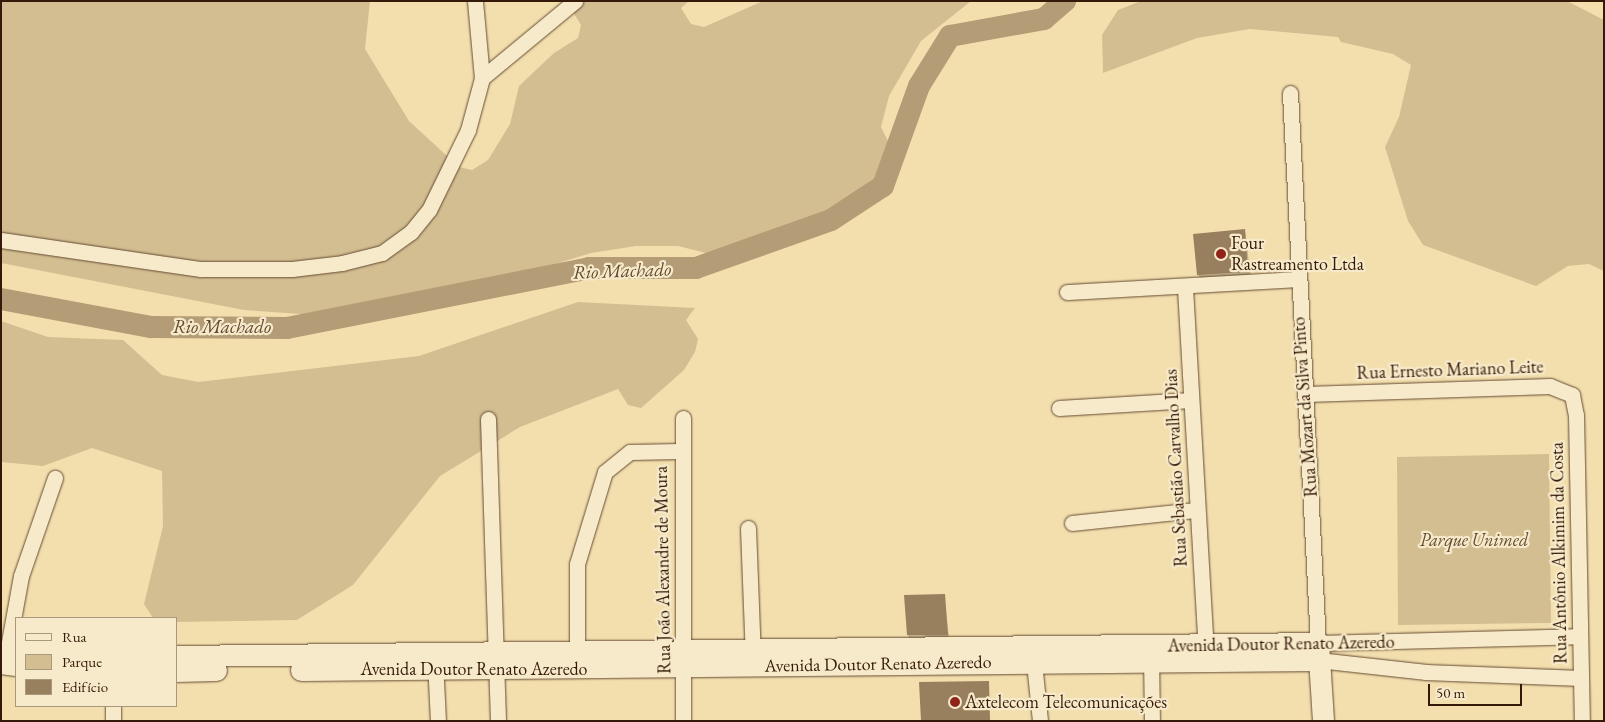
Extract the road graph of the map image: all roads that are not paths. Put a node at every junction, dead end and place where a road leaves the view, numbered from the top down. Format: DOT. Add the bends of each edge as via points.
graph roads {
  1 [pos="475,1"];
  2 [pos="575,1"];
  3 [pos="482,78"];
  4 [pos="1290,93"];
  5 [pos="1,240"];
  6 [pos="1296,279"];
  7 [pos="1185,288"];
  8 [pos="1066,292"];
  9 [pos="1306,394"];
  10 [pos="1190,400"];
  11 [pos="1059,408"];
  12 [pos="1576,415"];
  13 [pos="683,418"];
  14 [pos="488,419"];
  15 [pos="680,451"];
  16 [pos="55,478"];
  17 [pos="1196,510"];
  18 [pos="1072,524"];
  19 [pos="748,528"];
  20 [pos="1577,636"];
  21 [pos="1361,643"];
  22 [pos="1318,652"];
  23 [pos="1033,653"];
  24 [pos="1206,653"];
  25 [pos="1151,654"];
  26 [pos="178,656"];
  27 [pos="8,657"];
  28 [pos="753,657"];
  29 [pos="683,658"];
  30 [pos="577,659"];
  31 [pos="496,662"];
  32 [pos="210,663"];
  33 [pos="436,663"];
  34 [pos="1361,665"];
  35 [pos="178,671"];
  36 [pos="1580,678"];
  37 [pos="113,707"];
  38 [pos="112,721"];
  39 [pos="438,721"];
  40 [pos="498,721"];
  41 [pos="683,721"];
  42 [pos="1040,721"];
  43 [pos="1152,721"];
  44 [pos="1323,721"];
  45 [pos="1582,721"];
  1 -- 3 [label="street"];
  2 -- 3 [label="street"];
  3 -- 5 [label="street" via="458,156 438,194 411,232 382,253 342,264 292,269 201,269"];
  4 -- 6 [label="street, Rua Mozart da Silva Pinto"];
  6 -- 7 [label="street"];
  6 -- 9 [label="street, Rua Mozart da Silva Pinto"];
  7 -- 8 [label="street"];
  7 -- 10 [label="street, Rua Sebastião Carvalho Dias"];
  9 -- 12 [label="street, Rua Ernesto Mariano Leite" via="1550,386 1572,394"];
  9 -- 22 [label="street, Rua Mozart da Silva Pinto"];
  10 -- 11 [label="street"];
  10 -- 17 [label="street, Rua Sebastião Carvalho Dias"];
  12 -- 20 [label="street, Rua Antônio Alkimim da Costa"];
  13 -- 15 [label="street, Rua João Alexandre de Moura"];
  14 -- 31 [label="street"];
  15 -- 29 [label="street, Rua João Alexandre de Moura"];
  15 -- 30 [label="street" via="630,452 605,472 579,550"];
  16 -- 27 [label="street" via="21,576"];
  17 -- 18 [label="street"];
  17 -- 24 [label="street, Rua Sebastião Carvalho Dias"];
  19 -- 28 [label="street"];
  20 -- 21 [label="street, Avenida Doutor Renato Azeredo"];
  20 -- 36 [label="street, Rua Antônio Alkimim da Costa"];
  21 -- 22 [label="street, Avenida Doutor Renato Azeredo"];
  21 -- 34 [label="street"];
  22 -- 24 [label="street, Avenida Doutor Renato Azeredo"];
  22 -- 34 [label="street, Avenida Doutor Renato Azeredo"];
  22 -- 44 [label="street, Rua Mozart da Silva Pinto"];
  23 -- 25 [label="street, Avenida Doutor Renato Azeredo"];
  23 -- 28 [label="street, Avenida Doutor Renato Azeredo" via="859,658"];
  23 -- 42 [label="street"];
  24 -- 25 [label="street, Avenida Doutor Renato Azeredo"];
  25 -- 43 [label="street"];
  26 -- 32 [label="street, Avenida Doutor Renato Azeredo"];
  28 -- 29 [label="street, Avenida Doutor Renato Azeredo"];
  29 -- 30 [label="street, Avenida Doutor Renato Azeredo"];
  29 -- 41 [label="street, Rua João Alexandre de Moura"];
  30 -- 31 [label="street, Avenida Doutor Renato Azeredo"];
  31 -- 33 [label="street, Avenida Doutor Renato Azeredo"];
  31 -- 40 [label="street"];
  32 -- 33 [label="street, Avenida Doutor Renato Azeredo"];
  32 -- 35 [label="street, Avenida Doutor Renato Azeredo"];
  33 -- 39 [label="street"];
  34 -- 36 [label="street, Avenida Doutor Renato Azeredo"];
  36 -- 45 [label="street, Rua Antônio Alkimim da Costa"];
  37 -- 38 [label="street"];
}
